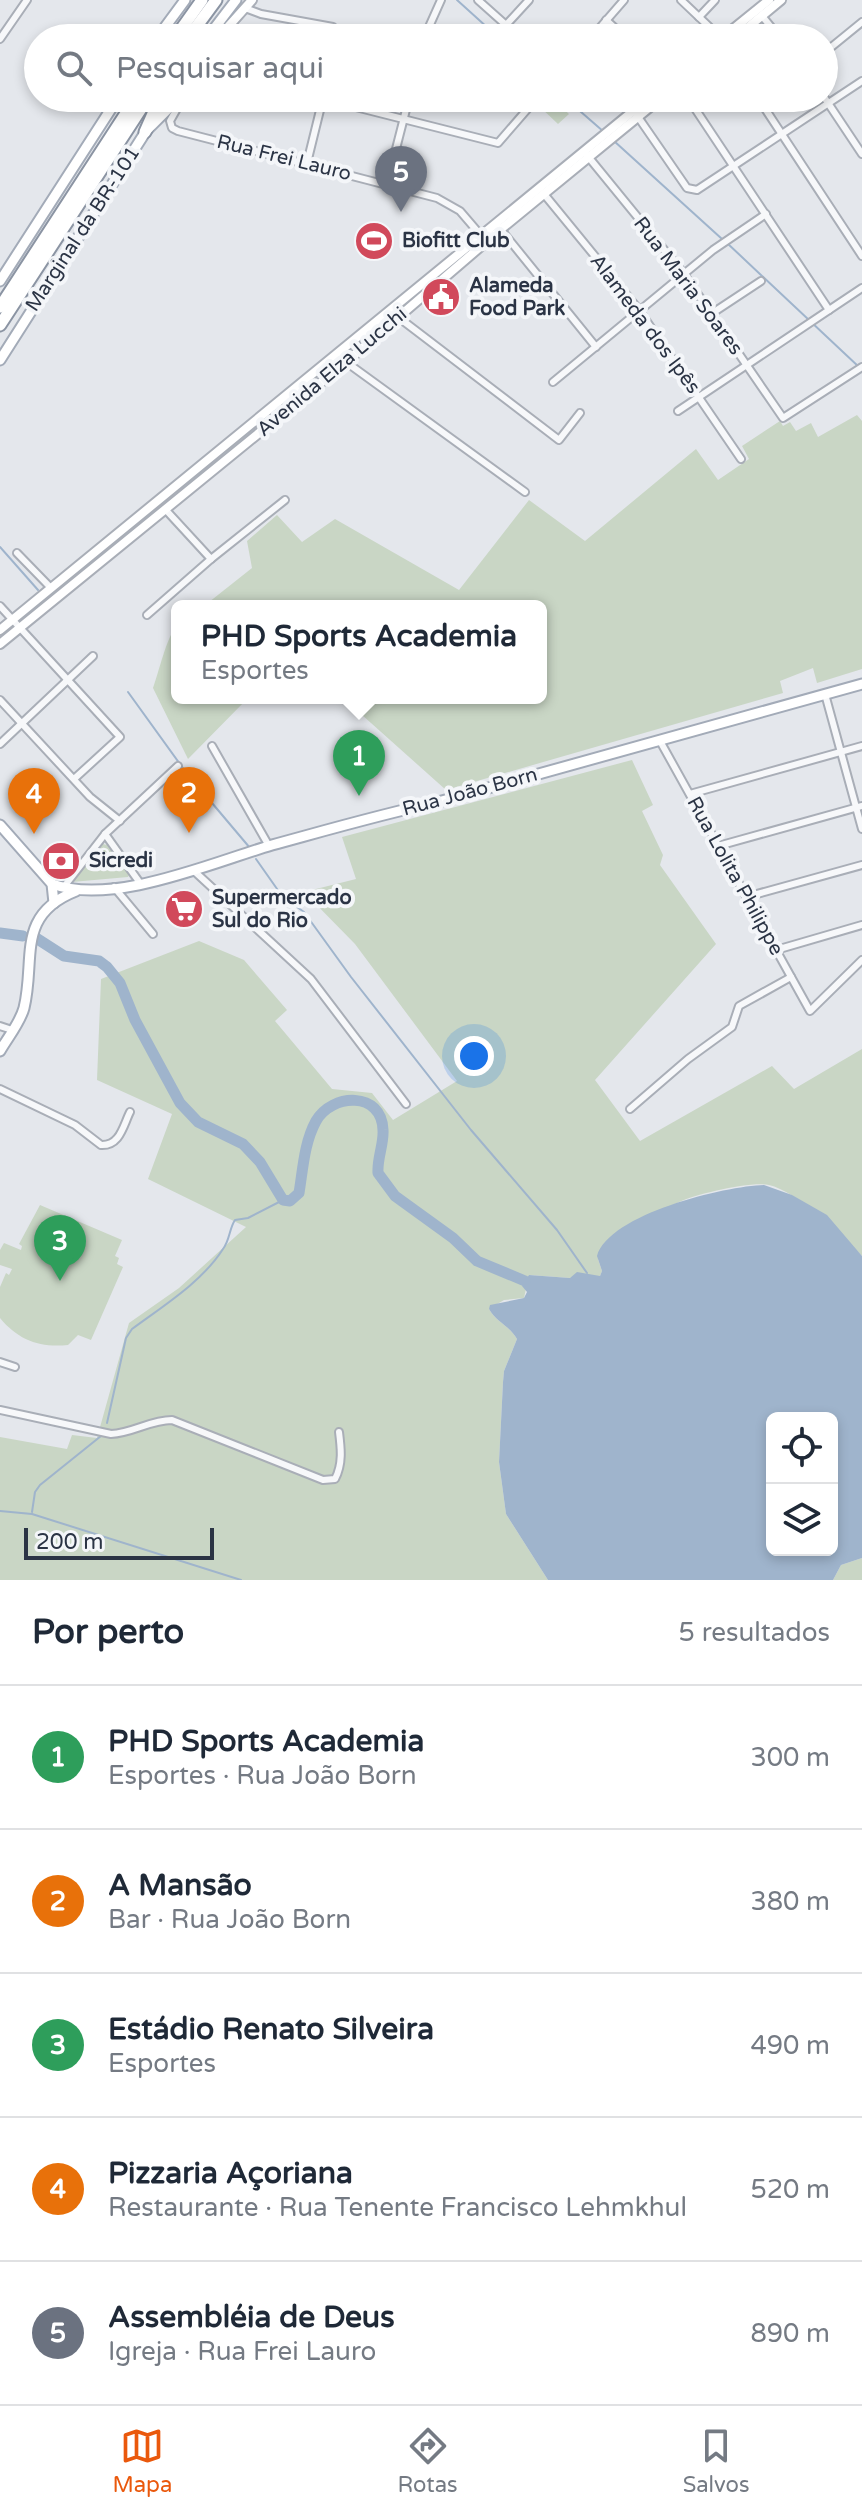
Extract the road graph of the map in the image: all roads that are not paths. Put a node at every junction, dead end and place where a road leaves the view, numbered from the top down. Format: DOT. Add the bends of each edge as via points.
graph roads {
  1 [pos="27,0"];
  2 [pos="202,0"];
  3 [pos="216,0"];
  4 [pos="236,0"];
  5 [pos="252,0"];
  6 [pos="441,0"];
  7 [pos="478,0"];
  8 [pos="529,0"];
  9 [pos="624,0"];
  10 [pos="681,0"];
  11 [pos="715,0"];
  12 [pos="769,0"];
  13 [pos="781,0"];
  14 [pos="183,1"];
  15 [pos="245,8"];
  16 [pos="762,16"];
  17 [pos="699,17"];
  18 [pos="606,20"];
  19 [pos="862,22"];
  20 [pos="0,23"];
  21 [pos="10,24"];
  22 [pos="167,24"];
  23 [pos="185,24"];
  24 [pos="198,24"];
  25 [pos="218,24"];
  26 [pos="231,24"];
  27 [pos="316,24"];
  28 [pos="430,24"];
  29 [pos="505,24"];
  30 [pos="507,24"];
  31 [pos="603,24"];
  32 [pos="610,24"];
  33 [pos="707,24"];
  34 [pos="739,24"];
  35 [pos="752,24"];
  36 [pos="769,24"];
  37 [pos="0,39"];
  38 [pos="838,42"];
  39 [pos="862,81"];
  40 [pos="838,94"];
  41 [pos="110,112"];
  42 [pos="127,112"];
  43 [pos="139,112"];
  44 [pos="154,112"];
  45 [pos="158,112"];
  46 [pos="166,112"];
  47 [pos="175,112"];
  48 [pos="319,112"];
  49 [pos="377,112"];
  50 [pos="406,112"];
  51 [pos="525,112"];
  52 [pos="639,112"];
  53 [pos="697,112"];
  54 [pos="767,112"];
  55 [pos="811,112"];
  56 [pos="834,112"];
  57 [pos="636,114"];
  58 [pos="404,119"];
  59 [pos="145,132"];
  60 [pos="781,135"];
  61 [pos="861,151"];
  62 [pos="586,155"];
  63 [pos="307,163"];
  64 [pos="734,167"];
  65 [pos="387,184"];
  66 [pos="544,194"];
  67 [pos="766,214"];
  68 [pos="498,226"];
  69 [pos="484,238"];
  70 [pos="862,256"];
  71 [pos="684,274"];
  72 [pos="0,281"];
  73 [pos="761,281"];
  74 [pos="862,288"];
  75 [pos="0,307"];
  76 [pos="639,310"];
  77 [pos="829,310"];
  78 [pos="711,314"];
  79 [pos="398,317"];
  80 [pos="0,325"];
  81 [pos="596,347"];
  82 [pos="0,360"];
  83 [pos="346,362"];
  84 [pos="747,365"];
  85 [pos="860,371"];
  86 [pos="553,382"];
  87 [pos="699,397"];
  88 [pos="270,408"];
  89 [pos="678,411"];
  90 [pos="580,413"];
  91 [pos="279,417"];
  92 [pos="741,459"];
  93 [pos="525,492"];
  94 [pos="285,500"];
  95 [pos="165,509"];
  96 [pos="17,553"];
  97 [pos="211,559"];
  98 [pos="51,588"];
  99 [pos="0,606"];
  100 [pos="147,615"];
  101 [pos="13,619"];
  102 [pos="20,627"];
  103 [pos="0,630"];
  104 [pos="0,644"];
  105 [pos="93,656"];
  106 [pos="69,681"];
  107 [pos="862,684"];
  108 [pos="825,694"];
  109 [pos="0,700"];
  110 [pos="23,724"];
  111 [pos="660,741"];
  112 [pos="0,744"];
  113 [pos="212,746"];
  114 [pos="862,746"];
  115 [pos="841,752"];
  116 [pos="178,766"];
  117 [pos="74,779"];
  118 [pos="690,794"];
  119 [pos="859,806"];
  120 [pos="120,821"];
  121 [pos="0,825"];
  122 [pos="862,829"];
  123 [pos="105,834"];
  124 [pos="269,846"];
  125 [pos="718,846"];
  126 [pos="862,865"];
  127 [pos="193,870"];
  128 [pos="140,883"];
  129 [pos="52,884"];
  130 [pos="114,887"];
  131 [pos="63,888"];
  132 [pos="77,891"];
  133 [pos="746,897"];
  134 [pos="54,903"];
  135 [pos="862,925"];
  136 [pos="153,934"];
  137 [pos="776,950"];
  138 [pos="862,960"];
  139 [pos="791,977"];
  140 [pos="0,1026"];
  141 [pos="12,1030"];
  142 [pos="0,1051"];
  143 [pos="0,1089"];
  144 [pos="406,1104"];
  145 [pos="630,1109"];
  146 [pos="130,1112"];
  147 [pos="0,1362"];
  148 [pos="15,1367"];
  149 [pos="0,1410"];
  150 [pos="339,1432"];
  1 -- 21 [label="street"];
  2 -- 23 [label="highway"];
  3 -- 24 [label="highway"];
  4 -- 25 [label="main road"];
  5 -- 15 [label="main road"];
  6 -- 28 [label="street"];
  7 -- 29 [label="street"];
  8 -- 30 [label="street"];
  9 -- 18 [label="street"];
  10 -- 17 [label="street"];
  11 -- 17 [label="street"];
  12 -- 34 [label="main road"];
  13 -- 16 [label="main road"];
  14 -- 22 [label="main road"];
  15 -- 26 [label="main road"];
  15 -- 27 [label="street"];
  16 -- 35 [label="main road"];
  16 -- 36 [label="street"];
  17 -- 33 [label="street"];
  18 -- 31 [label="street"];
  18 -- 32 [label="street"];
  19 -- 38 [label="street"];
  20 -- 21 [label="street"];
  21 -- 37 [label="street"];
  39 -- 40 [label="street"];
  41 -- 72 [label="main road"];
  42 -- 75 [label="highway"];
  43 -- 80 [label="highway"];
  44 -- 59 [label="highway"];
  45 -- 59 [label="main road, Marginal da BR-101"];
  46 -- 59 [label="main road"];
  47 -- 63 [label="street, Rua Frei Lauro" via="169,125 178,131"];
  48 -- 63 [label="street"];
  49 -- 58 [label="street"];
  50 -- 58 [label="street"];
  51 -- 58 [label="street" via="498,143"];
  52 -- 57 [label="main road, Avenida Elza Lucchi"];
  53 -- 64 [label="street"];
  54 -- 60 [label="street"];
  55 -- 60 [label="street"];
  56 -- 61 [label="street"];
  57 -- 62 [label="main road, Avenida Elza Lucchi"];
  57 -- 64 [label="street" via="687,188 694,191"];
  58 -- 65 [label="street"];
  59 -- 82 [label="main road, Marginal da BR-101"];
  60 -- 64 [label="street"];
  60 -- 70 [label="street"];
  62 -- 66 [label="main road, Avenida Elza Lucchi"];
  62 -- 68 [label="main road, Avenida Elza Lucchi"];
  62 -- 71 [label="street, Rua Maria Soares"];
  63 -- 65 [label="street, Rua Frei Lauro"];
  64 -- 67 [label="street"];
  65 -- 69 [label="street, Rua Frei Lauro" via="454,205"];
  66 -- 68 [label="main road, Avenida Elza Lucchi"];
  66 -- 76 [label="street, Alameda dos Ipês"];
  67 -- 71 [label="street"];
  67 -- 77 [label="street"];
  68 -- 69 [label="main road, Avenida Elza Lucchi"];
  68 -- 81 [label="street"];
  69 -- 79 [label="main road, Avenida Elza Lucchi"];
  69 -- 88 [label="main road, Avenida Elza Lucchi"];
  71 -- 76 [label="street"];
  71 -- 78 [label="street, Rua Maria Soares"];
  73 -- 78 [label="street"];
  74 -- 77 [label="street"];
  76 -- 81 [label="street"];
  76 -- 87 [label="street, Alameda dos Ipês"];
  77 -- 84 [label="street"];
  78 -- 84 [label="street, Rua Maria Soares"];
  79 -- 83 [label="main road, Avenida Elza Lucchi"];
  79 -- 90 [label="street" via="559,440"];
  81 -- 86 [label="street"];
  83 -- 91 [label="main road, Avenida Elza Lucchi"];
  83 -- 93 [label="street"];
  84 -- 85 [label="street, Rua Maria Soares" via="783,418"];
  84 -- 87 [label="street"];
  87 -- 89 [label="street"];
  87 -- 92 [label="street, Alameda dos Ipês"];
  88 -- 91 [label="main road"];
  88 -- 98 [label="main road, Avenida Elza Lucchi"];
  91 -- 95 [label="main road, Avenida Elza Lucchi"];
  94 -- 97 [label="street"];
  95 -- 97 [label="street"];
  95 -- 102 [label="main road, Avenida Elza Lucchi"];
  96 -- 98 [label="street"];
  97 -- 100 [label="street"];
  98 -- 101 [label="main road, Avenida Elza Lucchi"];
  99 -- 101 [label="street"];
  101 -- 102 [label="street"];
  101 -- 103 [label="main road, Avenida Elza Lucchi"];
  102 -- 104 [label="main road, Avenida Elza Lucchi"];
  102 -- 106 [label="street"];
  105 -- 106 [label="street"];
  106 -- 110 [label="street"];
  106 -- 117 [label="street" via="120,737"];
  107 -- 108 [label="main road, Rua João Born"];
  108 -- 111 [label="main road, Rua João Born"];
  108 -- 115 [label="street"];
  109 -- 110 [label="street"];
  110 -- 112 [label="street"];
  110 -- 117 [label="street"];
  111 -- 118 [label="street, Rua Lolita Philippe"];
  111 -- 124 [label="main road, Rua João Born"];
  113 -- 124 [label="street"];
  114 -- 115 [label="street"];
  115 -- 118 [label="street"];
  115 -- 119 [label="street"];
  116 -- 120 [label="street"];
  117 -- 120 [label="street"];
  118 -- 125 [label="street, Rua Lolita Philippe"];
  119 -- 122 [label="street"];
  119 -- 125 [label="street"];
  120 -- 123 [label="street"];
  121 -- 129 [label="main road"];
  123 -- 128 [label="street"];
  123 -- 131 [label="street"];
  124 -- 127 [label="main road, Rua João Born"];
  125 -- 133 [label="street, Rua Lolita Philippe"];
  126 -- 133 [label="street"];
  127 -- 128 [label="main road, Rua João Born"];
  127 -- 144 [label="street" via="311,979"];
  128 -- 130 [label="main road, Rua João Born"];
  129 -- 131 [label="main road"];
  129 -- 134 [label="main road"];
  130 -- 132 [label="main road, Rua João Born"];
  130 -- 136 [label="street"];
  131 -- 132 [label="main road"];
  132 -- 134 [label="main road"];
  133 -- 137 [label="street, Rua Lolita Philippe"];
  134 -- 141 [label="main road" via="39,919 31,939 25,1003"];
  135 -- 137 [label="street"];
  137 -- 139 [label="street, Rua Lolita Philippe"];
  138 -- 139 [label="street, Rua Lolita Philippe" via="810,1011"];
  139 -- 145 [label="street" via="739,1006 732,1027"];
  140 -- 141 [label="street"];
  141 -- 142 [label="main road"];
  143 -- 146 [label="street" via="75,1125 101,1145 116,1141"];
  147 -- 148 [label="street"];
  149 -- 150 [label="street" via="111,1434 157,1421 179,1421 329,1481 340,1464"];
}
